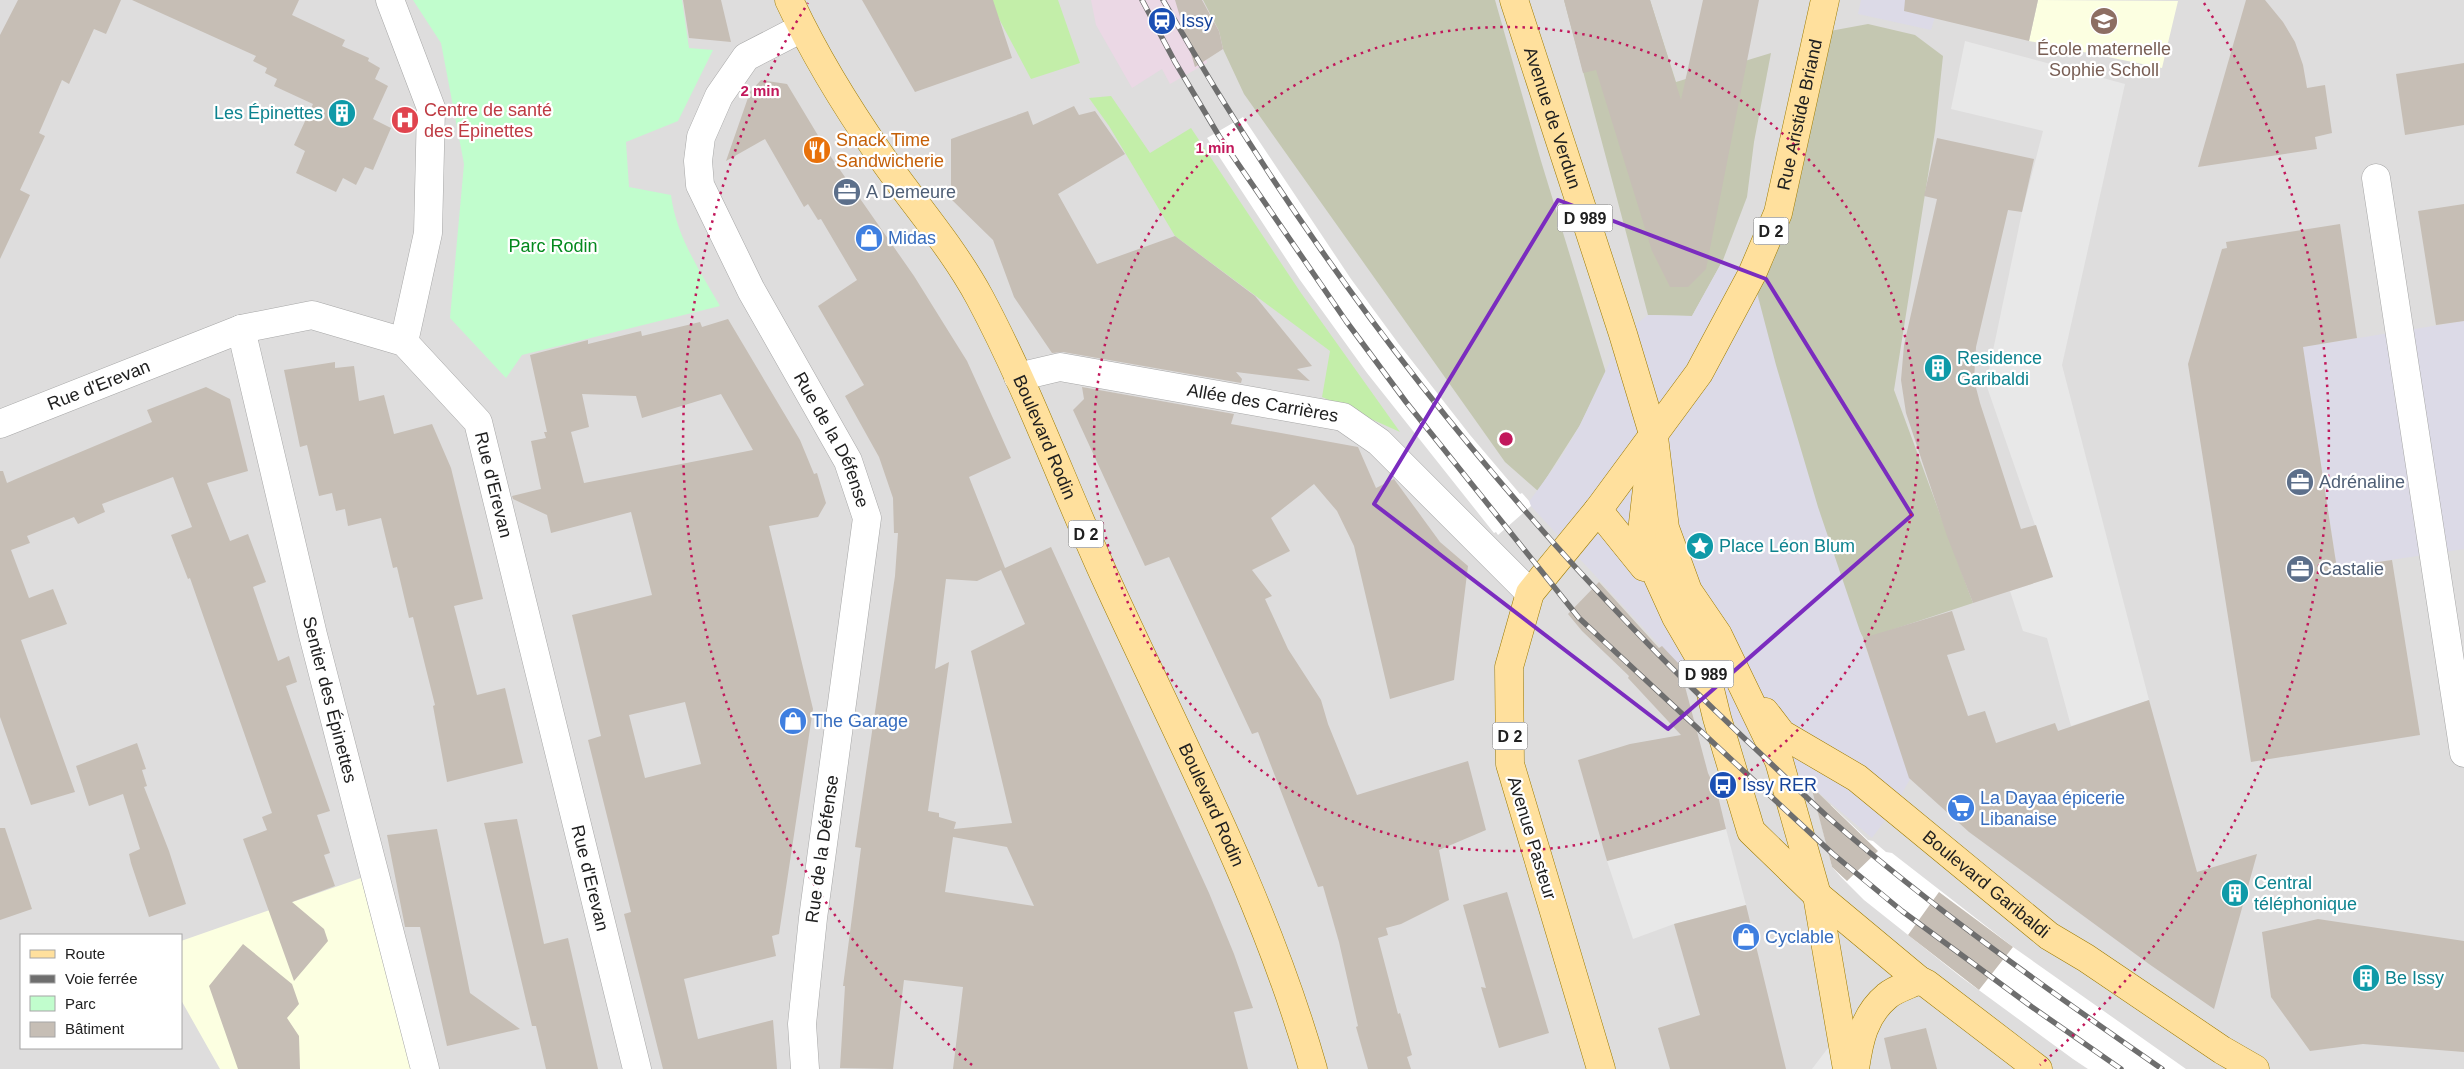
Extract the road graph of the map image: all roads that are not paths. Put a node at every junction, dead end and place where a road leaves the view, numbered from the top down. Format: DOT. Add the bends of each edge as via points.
graph roads {
  1 [pos="390,0"];
  2 [pos="789,0"];
  3 [pos="1514,0"];
  4 [pos="1825,0"];
  5 [pos="802,28"];
  6 [pos="2376,178"];
  7 [pos="241,329"];
  8 [pos="404,342"];
  9 [pos="1018,377"];
  10 [pos="0,424"];
  11 [pos="1654,436"];
  12 [pos="1598,510"];
  13 [pos="1530,593"];
  14 [pos="1676,617"];
  15 [pos="1739,678"];
  16 [pos="2464,753"];
  17 [pos="1817,895"];
  18 [pos="1919,980"];
  19 [pos="425,1069"];
  20 [pos="637,1069"];
  21 [pos="805,1069"];
  22 [pos="1313,1069"];
  23 [pos="1601,1069"];
  24 [pos="1847,1069"];
  25 [pos="1855,1069"];
  26 [pos="2038,1069"];
  27 [pos="2255,1069"];
  1 -- 8 [label="street" via="432,108 428,233"];
  2 -- 5 [label="main road, Boulevard Rodin / D 2"];
  3 -- 11 [label="main road, Avenue de Verdun / D 989"];
  4 -- 11 [label="main road, Rue Aristide Briand / D 2" via="1778,213 1752,274 1699,373"];
  5 -- 9 [label="main road, Boulevard Rodin / D 2" via="880,155 954,254 980,298"];
  5 -- 21 [label="street, Rue de la Défense" via="746,57 720,96 701,137 698,161 700,185 751,290 848,461 867,518 812,928 802,1024"];
  6 -- 16 [label="street"];
  7 -- 8 [label="street, Rue d'Erevan" via="312,315"];
  7 -- 10 [label="street, Rue d'Erevan"];
  7 -- 19 [label="street, Sentier des Épinettes" via="312,636"];
  8 -- 20 [label="street, Rue d'Erevan" via="478,422"];
  9 -- 13 [label="street, Allée des Carrières" via="1060,367 1343,417 1379,442"];
  9 -- 22 [label="main road, Boulevard Rodin / D 2" via="1104,575 1227,839 1284,977"];
  11 -- 12 [label="main road, Avenue Pasteur / D 2"];
  11 -- 14 [label="main road, D 989" via="1641,540"];
  11 -- 15 [label="main road, D 989" via="1664,528 1688,592 1718,636"];
  12 -- 13 [label="main road, Avenue Pasteur / D 2"];
  12 -- 14 [label="main road" via="1640,561"];
  13 -- 23 [label="main road, Avenue Pasteur / D 2" via="1509,667 1510,764"];
  14 -- 17 [label="main road, D 989" via="1704,665 1751,831"];
  15 -- 17 [label="main road, D 989" via="1780,762"];
  15 -- 27 [label="main road, Boulevard Garibaldi" via="1782,734 1857,778 2049,936"];
  17 -- 18 [label="main road"];
  17 -- 24 [label="main road, D 989"];
  18 -- 25 [label="main road" via="1887,995 1868,1018 1859,1040"];
  18 -- 26 [label="main road"];
}
